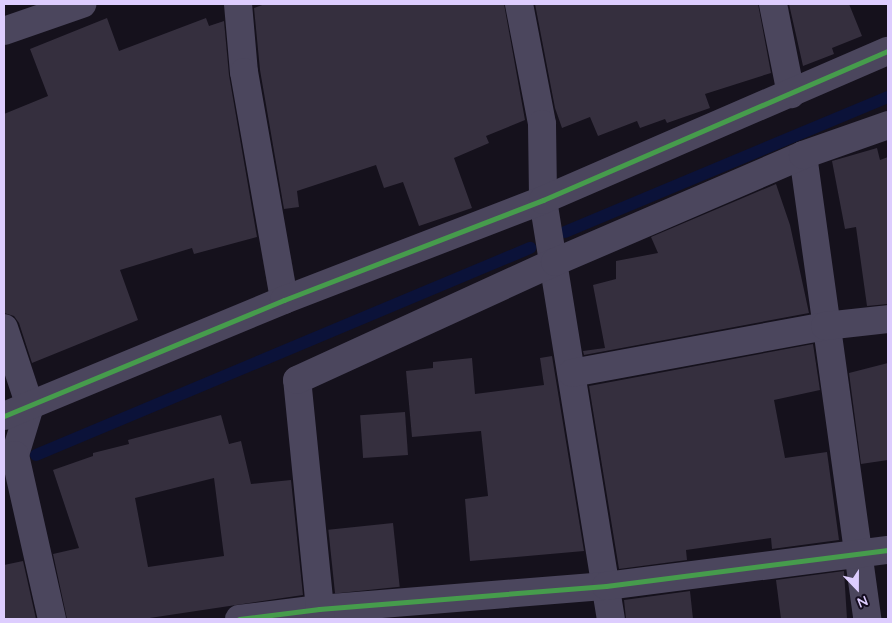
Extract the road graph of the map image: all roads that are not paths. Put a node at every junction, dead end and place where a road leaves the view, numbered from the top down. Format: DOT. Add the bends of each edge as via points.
graph roads {
  1 [pos="82,4"];
  2 [pos="238,4"];
  3 [pos="519,4"];
  4 [pos="773,4"];
  5 [pos="4,31"];
  6 [pos="888,51"];
  7 [pos="791,94"];
  8 [pos="888,125"];
  9 [pos="803,155"];
  10 [pos="543,200"];
  11 [pos="555,262"];
  12 [pos="284,300"];
  13 [pos="888,319"];
  14 [pos="825,326"];
  15 [pos="4,328"];
  16 [pos="572,373"];
  17 [pos="30,406"];
  18 [pos="4,416"];
  19 [pos="888,550"];
  20 [pos="858,555"];
  21 [pos="606,586"];
  22 [pos="320,614"];
  23 [pos="52,619"];
  24 [pos="240,619"];
  25 [pos="611,619"];
  26 [pos="867,619"];
  1 -- 5 [label="street"];
  2 -- 12 [label="street" via="244,72"];
  3 -- 10 [label="street" via="542,124"];
  4 -- 7 [label="street"];
  6 -- 7 [label="street"];
  7 -- 10 [label="street"];
  8 -- 9 [label="street"];
  9 -- 11 [label="street"];
  9 -- 14 [label="street"];
  10 -- 11 [label="street"];
  10 -- 12 [label="street"];
  11 -- 16 [label="street"];
  11 -- 22 [label="street" via="297,380"];
  12 -- 17 [label="street"];
  13 -- 14 [label="street"];
  14 -- 16 [label="street"];
  14 -- 20 [label="street"];
  15 -- 17 [label="street"];
  16 -- 21 [label="street"];
  17 -- 18 [label="street"];
  17 -- 23 [label="street" via="15,455"];
  19 -- 20 [label="street"];
  20 -- 21 [label="street"];
  20 -- 26 [label="street"];
  21 -- 22 [label="street"];
  21 -- 25 [label="street"];
  22 -- 24 [label="street"];
}
